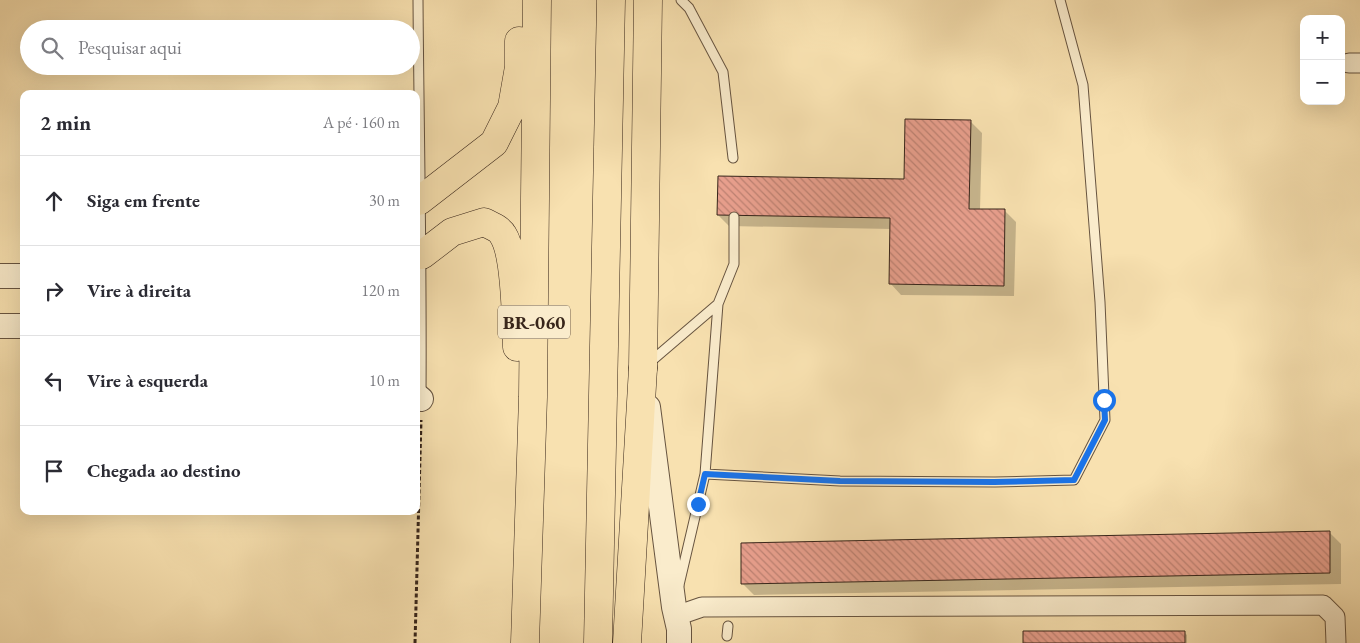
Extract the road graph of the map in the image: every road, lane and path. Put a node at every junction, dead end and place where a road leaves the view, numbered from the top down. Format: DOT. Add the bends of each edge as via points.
graph roads {
  1 [pos="418,0"];
  2 [pos="519,0"];
  3 [pos="537,0"];
  4 [pos="611,0"];
  5 [pos="648,0"];
  6 [pos="681,0"];
  7 [pos="1060,0"];
  8 [pos="418,20"];
  9 [pos="418,75"];
  10 [pos="418,90"];
  11 [pos="733,158"];
  12 [pos="420,200"];
  13 [pos="734,217"];
  14 [pos="420,256"];
  15 [pos="0,276"];
  16 [pos="20,276"];
  17 [pos="718,304"];
  18 [pos="0,326"];
  19 [pos="20,326"];
  20 [pos="643,368"];
  21 [pos="705,474"];
  22 [pos="417,515"];
  23 [pos="525,616"];
  24 [pos="677,624"];
  25 [pos="728,626"];
  26 [pos="727,636"];
  27 [pos="415,643"];
  28 [pos="524,643"];
  29 [pos="598,643"];
  30 [pos="627,643"];
  31 [pos="1336,643"];
  1 -- 8 [label="lane"];
  2 -- 12 [label="main road" via="519,67 512,107 494,143"];
  3 -- 23 [label="main road, BR-060" via="533,397"];
  4 -- 29 [label="main road"];
  5 -- 20 [label="main road"];
  6 -- 11 [label="lane" via="689,8 723,72"];
  7 -- 21 [label="lane" via="1083,85 1100,302 1105,420 1074,480 840,481"];
  9 -- 10 [label="lane"];
  13 -- 17 [label="lane" via="734,264"];
  14 -- 23 [label="main road" via="452,232 484,222 502,233 508,246 513,273 518,358 514,416 514,544"];
  15 -- 16 [label="street"];
  17 -- 20 [label="lane"];
  17 -- 21 [label="lane"];
  18 -- 19 [label="street"];
  20 -- 24 [label="street"];
  20 -- 30 [label="main road"];
  21 -- 24 [label="lane"];
  22 -- 27 [label="path"];
  23 -- 28 [label="main road, BR-060"];
  24 -- 31 [label="street" via="702,606 1323,605 1335,617"];
  25 -- 26 [label="lane"];
}
